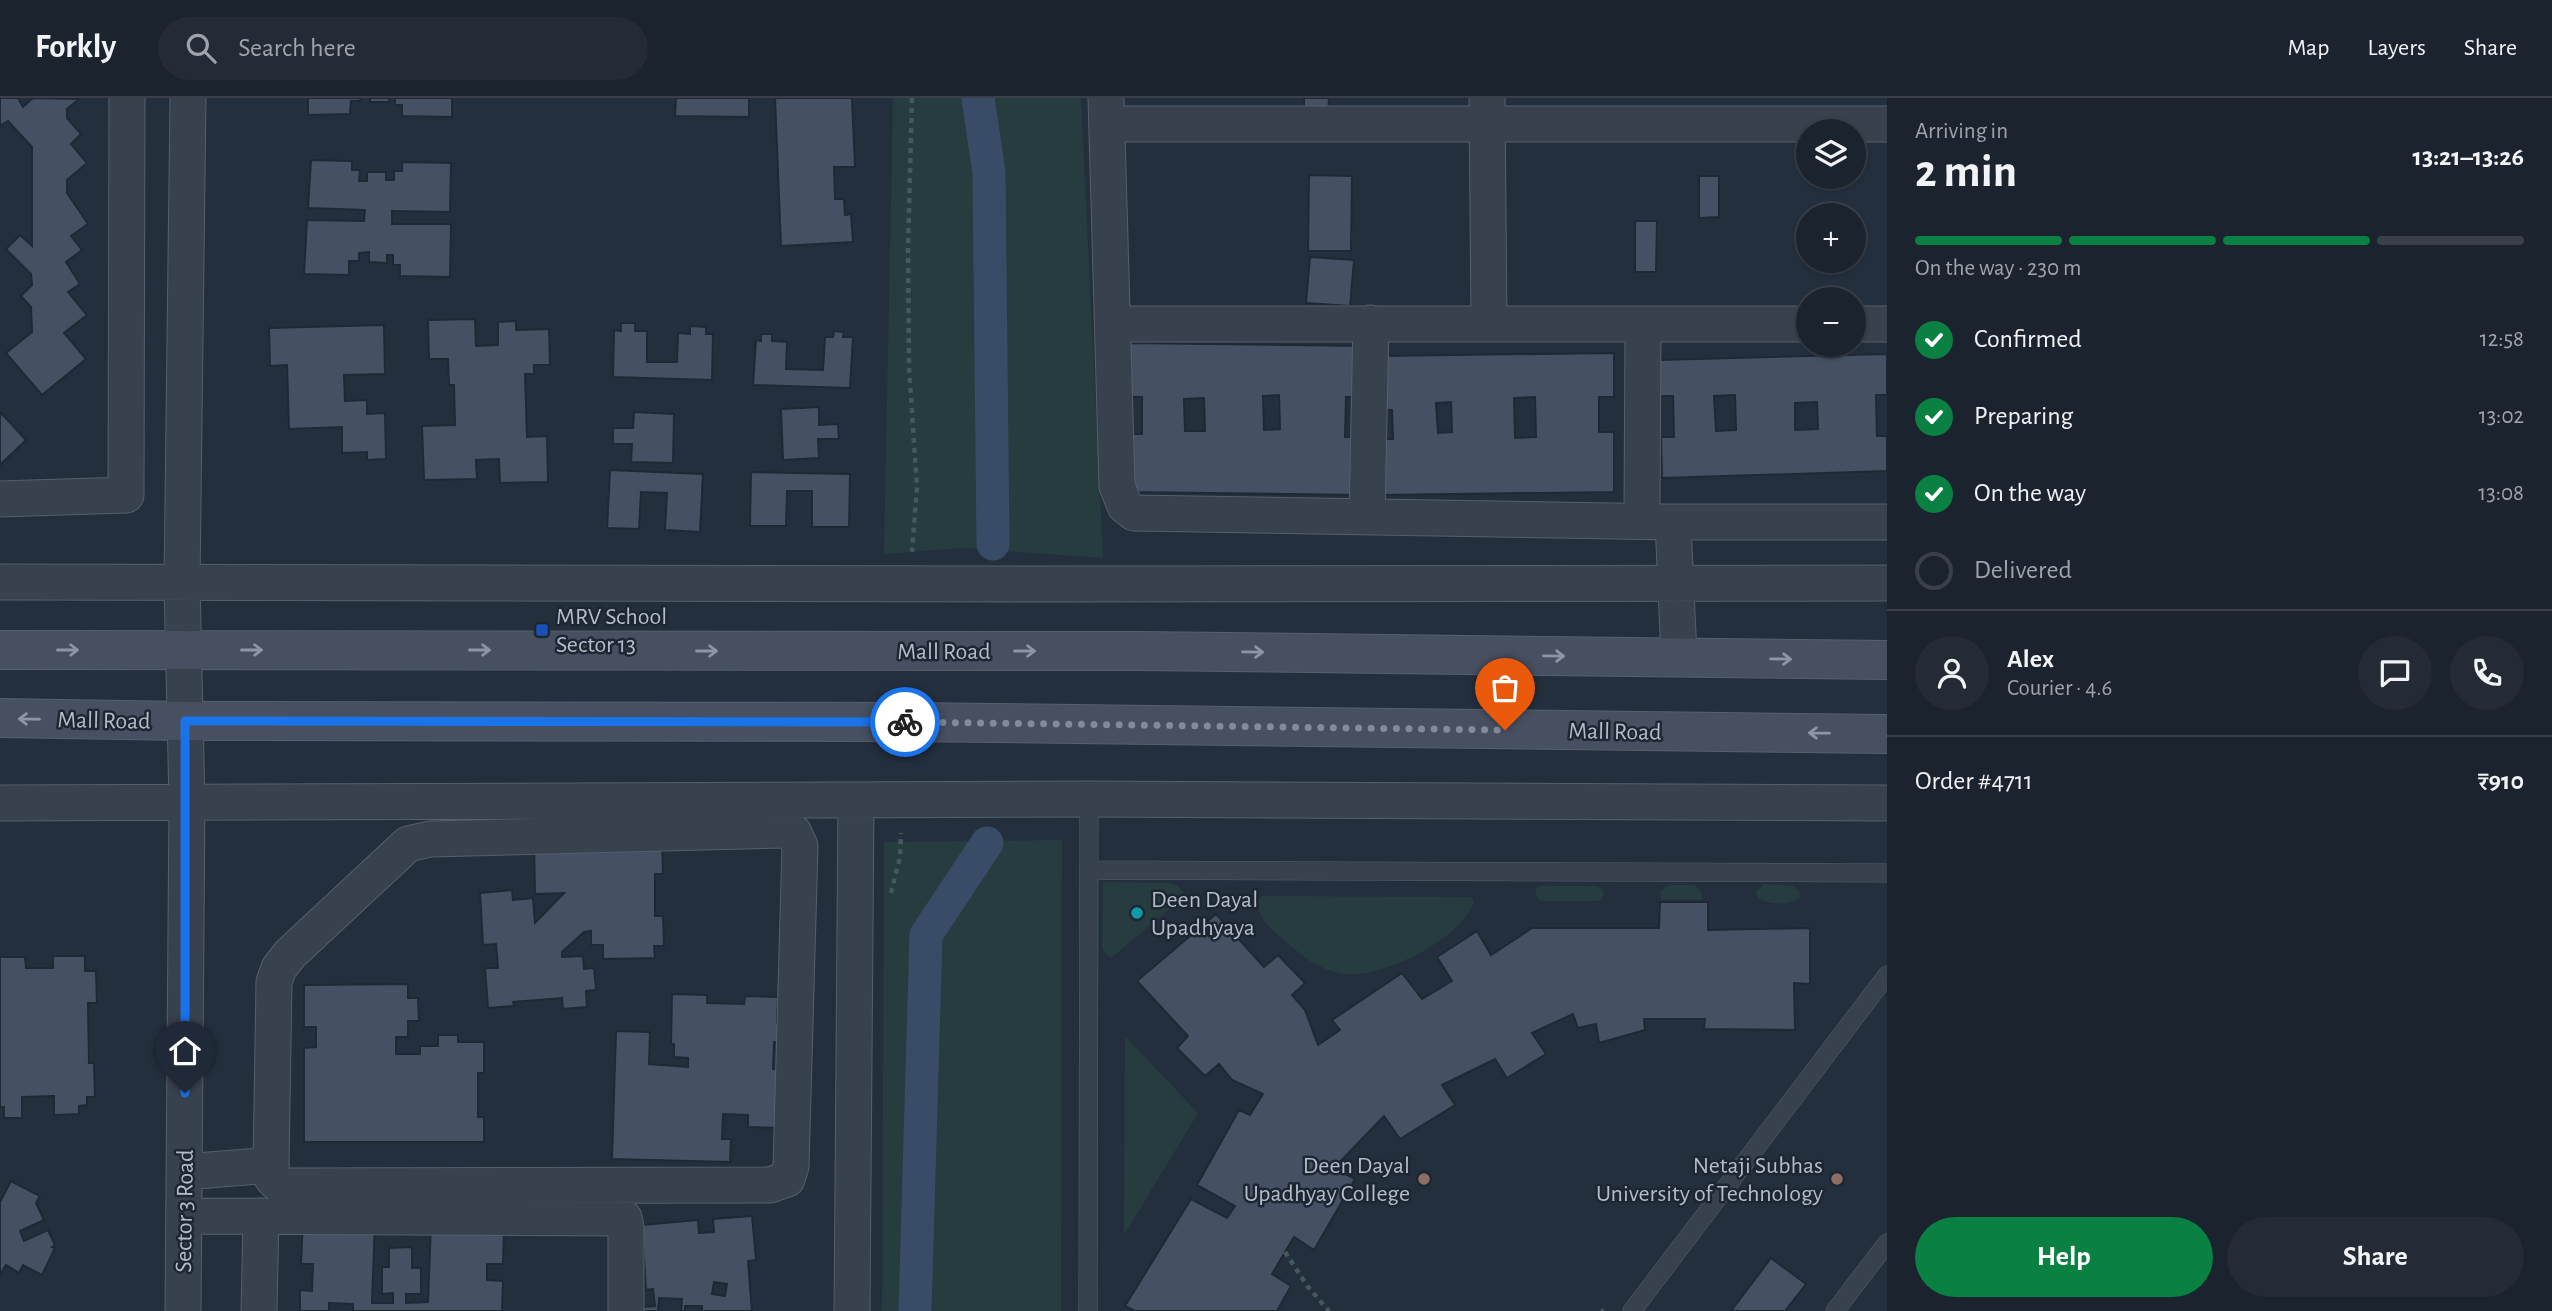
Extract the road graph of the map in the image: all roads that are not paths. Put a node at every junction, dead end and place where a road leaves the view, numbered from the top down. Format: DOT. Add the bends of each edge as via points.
graph roads {
  1 [pos="127,98"];
  2 [pos="188,98"];
  3 [pos="1865,98"];
  4 [pos="1107,111"];
  5 [pos="1488,111"];
  6 [pos="1887,115"];
  7 [pos="1887,124"];
  8 [pos="1371,323"];
  9 [pos="1489,323"];
  10 [pos="1113,324"];
  11 [pos="1643,324"];
  12 [pos="1796,324"];
  13 [pos="1866,324"];
  14 [pos="1887,324"];
  15 [pos="0,499"];
  16 [pos="1367,517"];
  17 [pos="1658,520"];
  18 [pos="1887,522"];
  19 [pos="0,582"];
  20 [pos="182,583"];
  21 [pos="1887,583"];
  22 [pos="1676,584"];
  23 [pos="0,650"];
  24 [pos="184,650"];
  25 [pos="1679,657"];
  26 [pos="1887,660"];
  27 [pos="0,718"];
  28 [pos="185,721"];
  29 [pos="1887,734"];
  30 [pos="1089,799"];
  31 [pos="856,801"];
  32 [pos="187,802"];
  33 [pos="0,803"];
  34 [pos="1887,803"];
  35 [pos="1089,870"];
  36 [pos="1887,873"];
  37 [pos="1887,975"];
  38 [pos="271,1165"];
  39 [pos="184,1172"];
  40 [pos="184,1216"];
  41 [pos="261,1216"];
  42 [pos="1887,1243"];
  43 [pos="183,1311"];
  44 [pos="259,1311"];
  45 [pos="626,1311"];
  46 [pos="852,1311"];
  47 [pos="1088,1311"];
  48 [pos="1632,1311"];
  49 [pos="1835,1311"];
  1 -- 15 [label="street" via="126,495"];
  2 -- 20 [label="street, Sector 3 Road"];
  3 -- 6 [label="street"];
  4 -- 5 [label="street"];
  4 -- 10 [label="street"];
  5 -- 7 [label="street"];
  5 -- 9 [label="street"];
  8 -- 9 [label="street"];
  8 -- 10 [label="street"];
  8 -- 16 [label="street"];
  9 -- 11 [label="street"];
  10 -- 16 [label="street" via="1117,486 1125,506 1134,513"];
  11 -- 12 [label="street"];
  11 -- 17 [label="street"];
  13 -- 14 [label="street"];
  16 -- 17 [label="street"];
  17 -- 18 [label="street"];
  17 -- 22 [label="street"];
  19 -- 20 [label="street"];
  20 -- 22 [label="street"];
  20 -- 24 [label="street, Sector 3 Road"];
  21 -- 22 [label="street"];
  22 -- 25 [label="street"];
  23 -- 24 [label="main road, Mall Road, one-way"];
  24 -- 25 [label="main road, Mall Road, one-way"];
  24 -- 28 [label="street, Sector 3 Road"];
  25 -- 26 [label="main road, Mall Road, one-way"];
  28 -- 27 [label="main road, Mall Road, one-way"];
  29 -- 28 [label="main road, Mall Road, one-way" via="906,722"];
  28 -- 32 [label="street, Sector 3 Road"];
  30 -- 31 [label="street"];
  30 -- 34 [label="street"];
  30 -- 35 [label="lane"];
  31 -- 32 [label="street"];
  31 -- 46 [label="street"];
  32 -- 33 [label="street"];
  32 -- 39 [label="street, Sector 3 Road"];
  35 -- 36 [label="lane"];
  35 -- 47 [label="lane"];
  37 -- 48 [label="lane"];
  38 -- 38 [label="street" via="272,1178 285,1186 770,1185 787,1179 800,846 794,833 430,839 408,844 279,968 274,982"];
  38 -- 39 [label="street"];
  39 -- 40 [label="street, Sector 3 Road"];
  40 -- 41 [label="street"];
  40 -- 43 [label="street, Sector 3 Road"];
  41 -- 44 [label="street"];
  41 -- 45 [label="street" via="624,1218"];
  42 -- 49 [label="lane"];
}
